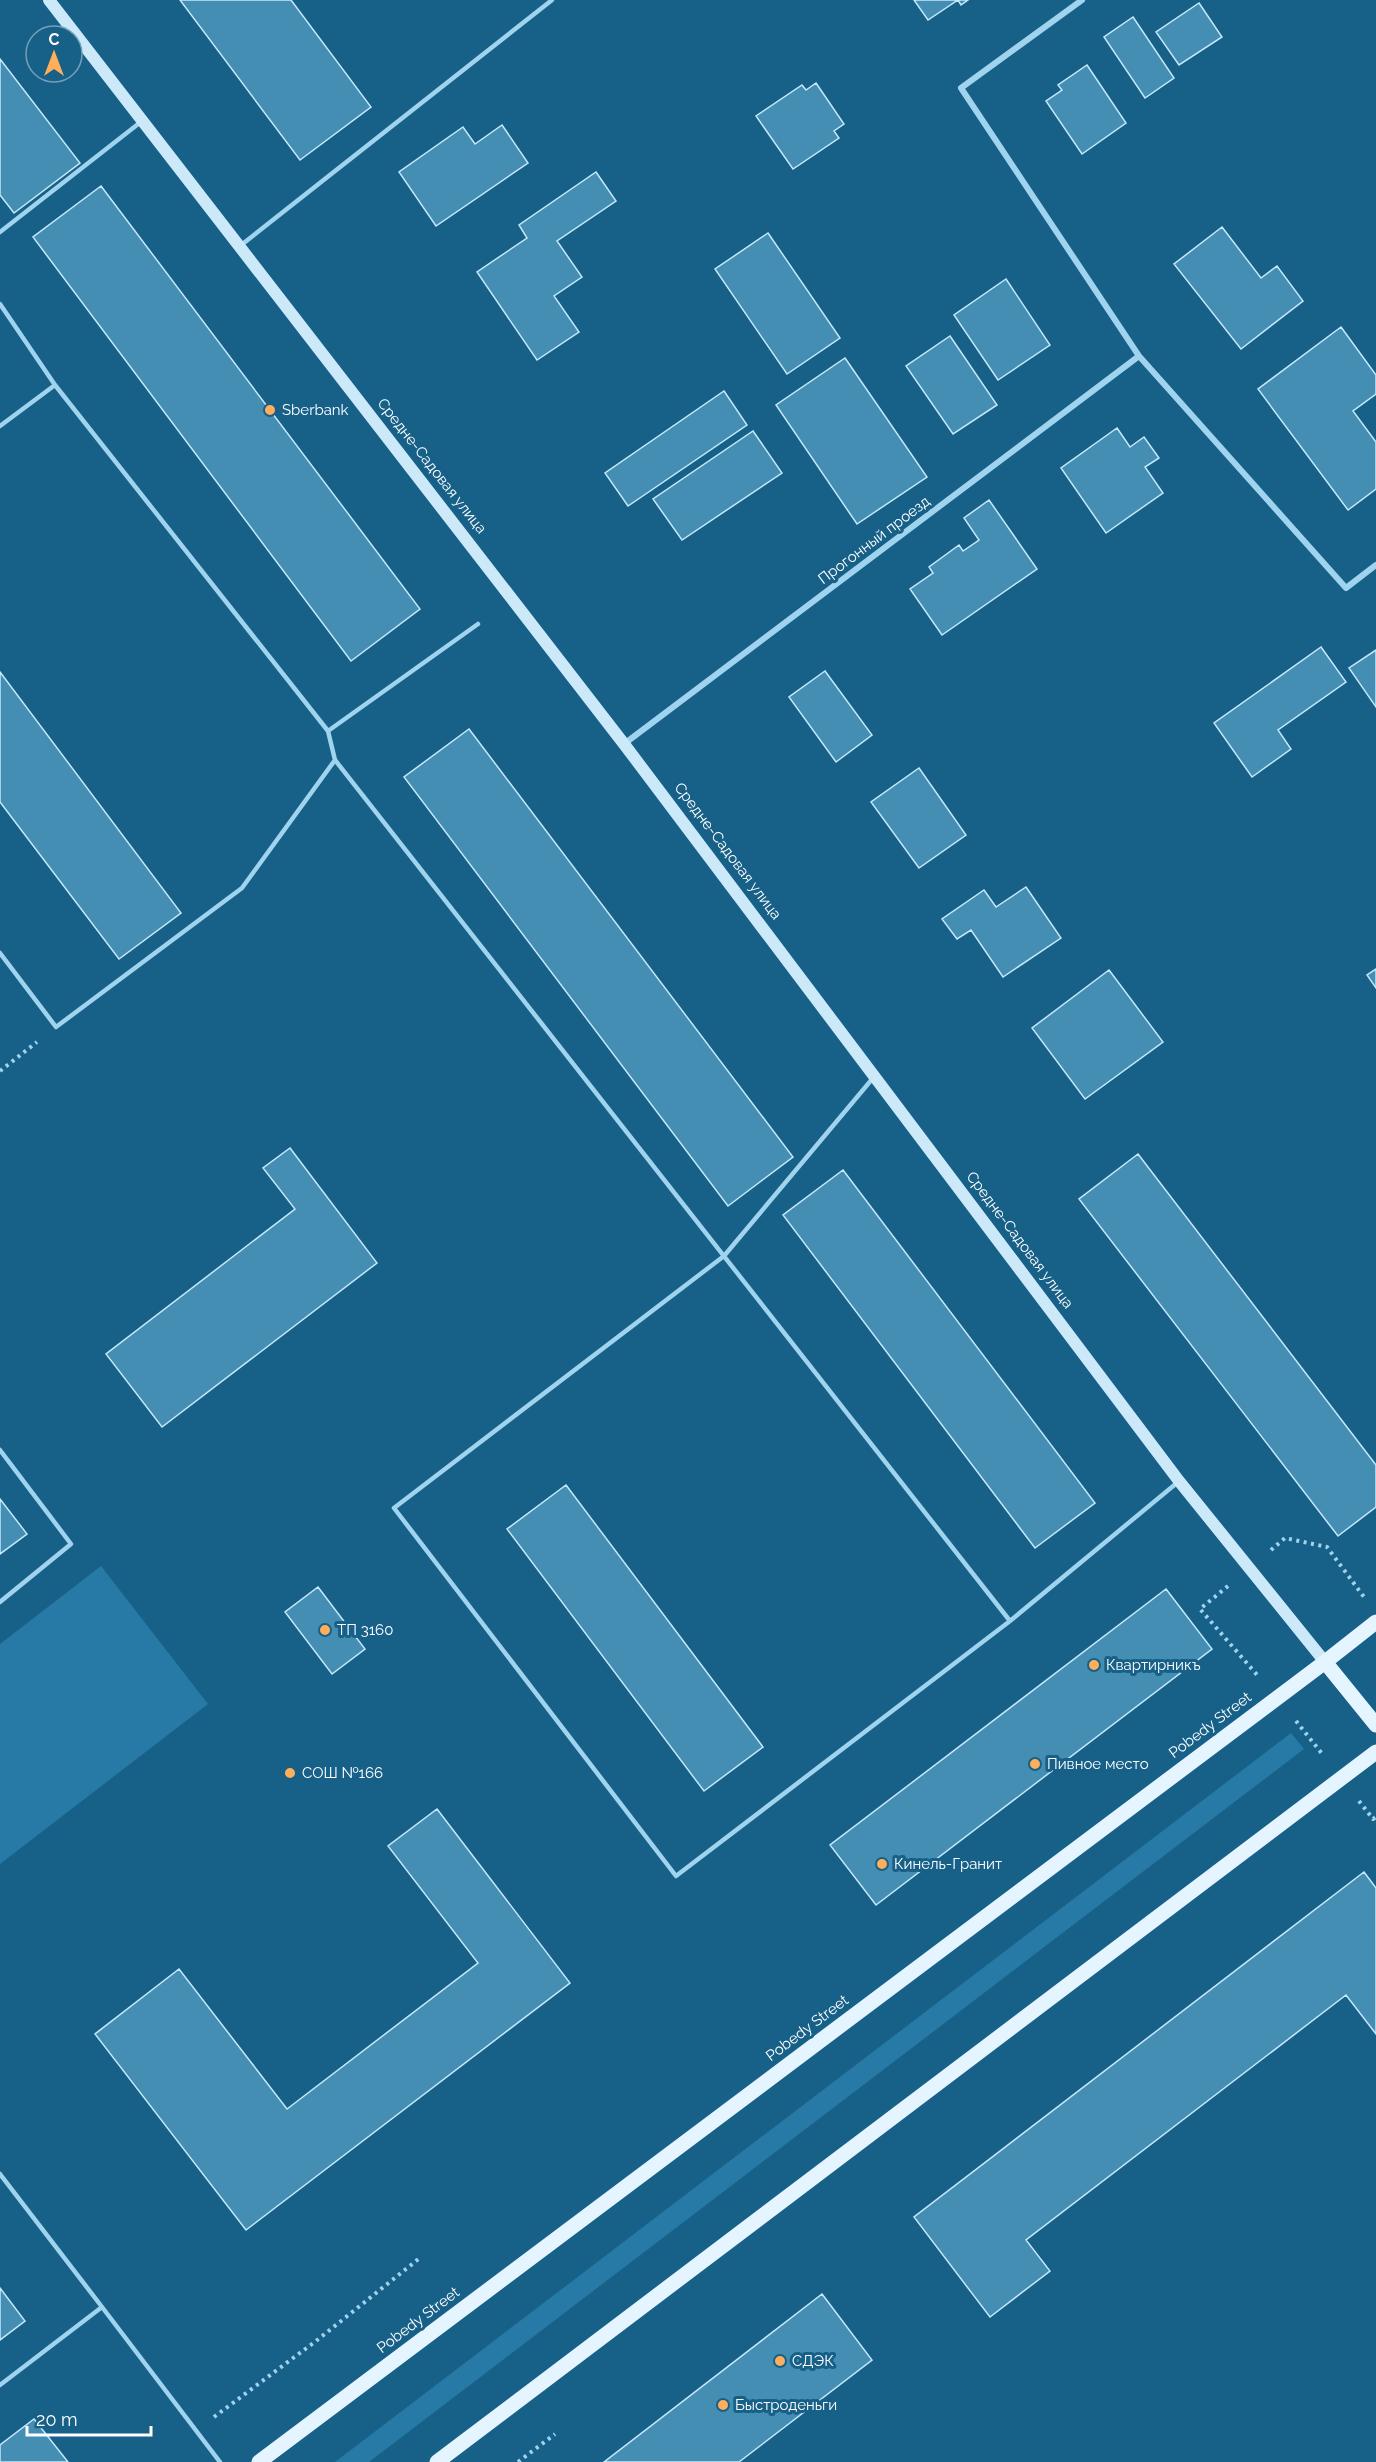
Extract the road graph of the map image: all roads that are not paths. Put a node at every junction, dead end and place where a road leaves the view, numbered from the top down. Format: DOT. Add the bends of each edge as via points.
graph roads {
  1 [pos="50,0"];
  2 [pos="552,0"];
  3 [pos="1082,0"];
  4 [pos="143,121"];
  5 [pos="0,232"];
  6 [pos="240,246"];
  7 [pos="0,304"];
  8 [pos="1139,356"];
  9 [pos="55,385"];
  10 [pos="0,426"];
  11 [pos="1376,565"];
  12 [pos="478,624"];
  13 [pos="328,731"];
  14 [pos="624,744"];
  15 [pos="335,760"];
  16 [pos="0,953"];
  17 [pos="874,1076"];
  18 [pos="724,1257"];
  19 [pos="0,1450"];
  20 [pos="1179,1481"];
  21 [pos="0,1602"];
  22 [pos="1010,1621"];
  23 [pos="1376,1622"];
  24 [pos="1325,1662"];
  25 [pos="1376,1725"];
  26 [pos="1376,1752"];
  27 [pos="0,2174"];
  28 [pos="102,2307"];
  29 [pos="0,2385"];
  30 [pos="220,2462"];
  31 [pos="259,2462"];
  32 [pos="437,2462"];
  1 -- 4 [label="street, Средне-Садовая улица"];
  2 -- 6 [label="lane"];
  3 -- 8 [label="street" via="961,88"];
  4 -- 5 [label="lane"];
  4 -- 6 [label="street, Средне-Садовая улица"];
  6 -- 14 [label="street, Средне-Садовая улица"];
  7 -- 9 [label="lane"];
  8 -- 11 [label="street" via="1346,588"];
  8 -- 14 [label="street, Прогонный проезд"];
  9 -- 10 [label="lane"];
  9 -- 13 [label="lane"];
  12 -- 13 [label="lane"];
  13 -- 15 [label="lane"];
  14 -- 17 [label="street, Средне-Садовая улица"];
  15 -- 16 [label="lane" via="242,888 56,1027"];
  15 -- 18 [label="lane"];
  17 -- 18 [label="lane"];
  17 -- 20 [label="street, Средне-Садовая улица"];
  18 -- 22 [label="lane"];
  18 -- 22 [label="lane" via="394,1508 676,1876"];
  19 -- 21 [label="lane" via="71,1544"];
  20 -- 22 [label="lane"];
  20 -- 24 [label="street, Средне-Садовая улица"];
  23 -- 24 [label="main road, Pobedy Street"];
  24 -- 25 [label="main road, Средне-Садовая улица"];
  24 -- 31 [label="main road, Pobedy Street"];
  26 -- 32 [label="main road"];
  27 -- 28 [label="lane"];
  28 -- 29 [label="lane"];
  28 -- 30 [label="lane"];
}
